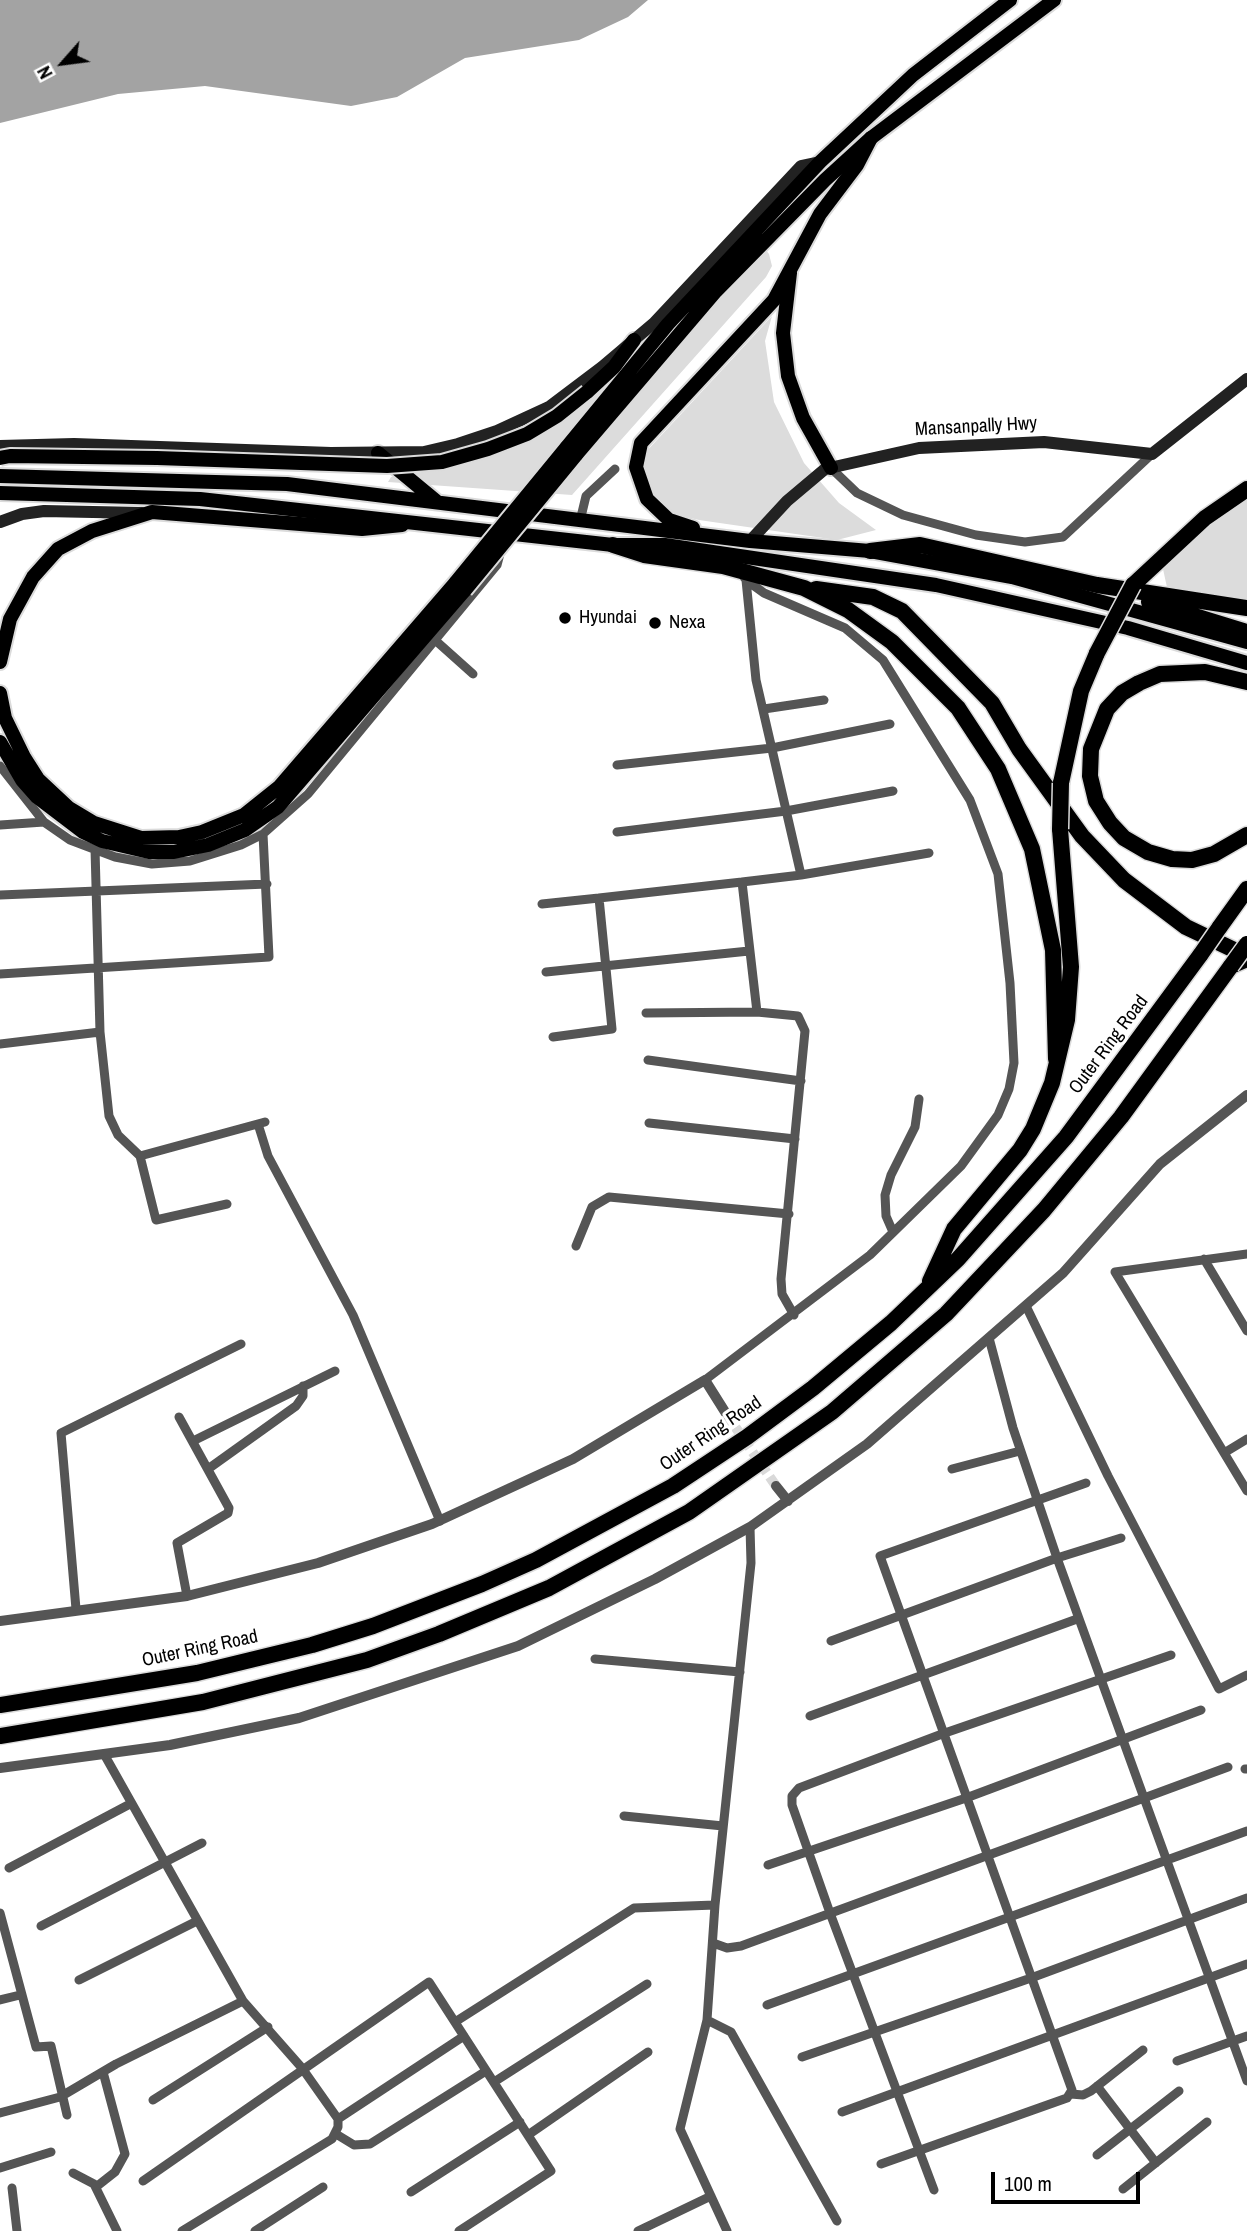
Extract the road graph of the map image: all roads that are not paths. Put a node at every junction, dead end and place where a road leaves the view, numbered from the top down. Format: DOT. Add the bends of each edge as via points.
graph roads {
  1 [pos="1010,0"];
  2 [pos="1054,0"];
  3 [pos="871,138"];
  4 [pos="820,162"];
  5 [pos="790,271"];
  6 [pos="634,340"];
  7 [pos="1247,379"];
  8 [pos="0,446"];
  9 [pos="571,452"];
  10 [pos="378,453"];
  11 [pos="1152,454"];
  12 [pos="0,458"];
  13 [pos="831,468"];
  14 [pos="615,469"];
  15 [pos="0,476"];
  16 [pos="1247,489"];
  17 [pos="0,493"];
  18 [pos="436,502"];
  19 [pos="152,512"];
  20 [pos="553,517"];
  21 [pos="580,521"];
  22 [pos="0,522"];
  23 [pos="416,523"];
  24 [pos="504,533"];
  25 [pos="551,537"];
  26 [pos="718,537"];
  27 [pos="750,541"];
  28 [pos="613,545"];
  29 [pos="870,551"];
  30 [pos="743,575"];
  31 [pos="460,586"];
  32 [pos="1097,586"];
  33 [pos="804,588"];
  34 [pos="1133,608"];
  35 [pos="1247,608"];
  36 [pos="1128,628"];
  37 [pos="1247,632"];
  38 [pos="435,640"];
  39 [pos="1247,642"];
  40 [pos="0,662"];
  41 [pos="1247,663"];
  42 [pos="473,674"];
  43 [pos="1247,682"];
  44 [pos="0,693"];
  45 [pos="824,699"];
  46 [pos="764,709"];
  47 [pos="890,723"];
  48 [pos="0,742"];
  49 [pos="772,748"];
  50 [pos="617,765"];
  51 [pos="0,766"];
  52 [pos="893,791"];
  53 [pos="786,811"];
  54 [pos="44,822"];
  55 [pos="0,825"];
  56 [pos="617,832"];
  57 [pos="263,834"];
  58 [pos="1247,835"];
  59 [pos="95,849"];
  60 [pos="929,853"];
  61 [pos="801,875"];
  62 [pos="742,882"];
  63 [pos="267,884"];
  64 [pos="1247,889"];
  65 [pos="99,894"];
  66 [pos="0,895"];
  67 [pos="599,898"];
  68 [pos="542,904"];
  69 [pos="1247,944"];
  70 [pos="749,951"];
  71 [pos="1247,957"];
  72 [pos="605,965"];
  73 [pos="1231,966"];
  74 [pos="100,967"];
  75 [pos="546,972"];
  76 [pos="0,974"];
  77 [pos="1062,1000"];
  78 [pos="757,1012"];
  79 [pos="646,1013"];
  80 [pos="100,1032"];
  81 [pos="553,1037"];
  82 [pos="0,1044"];
  83 [pos="648,1060"];
  84 [pos="801,1081"];
  85 [pos="1247,1095"];
  86 [pos="919,1099"];
  87 [pos="649,1123"];
  88 [pos="796,1139"];
  89 [pos="140,1156"];
  90 [pos="227,1204"];
  91 [pos="789,1214"];
  92 [pos="893,1232"];
  93 [pos="576,1246"];
  94 [pos="1247,1254"];
  95 [pos="1205,1259"];
  96 [pos="925,1292"];
  97 [pos="1026,1306"];
  98 [pos="794,1315"];
  99 [pos="1247,1331"];
  100 [pos="989,1338"];
  101 [pos="241,1344"];
  102 [pos="335,1371"];
  103 [pos="705,1380"];
  104 [pos="303,1386"];
  105 [pos="727,1415"];
  106 [pos="179,1417"];
  107 [pos="1247,1439"];
  108 [pos="192,1441"];
  109 [pos="1020,1451"];
  110 [pos="1224,1452"];
  111 [pos="208,1469"];
  112 [pos="951,1469"];
  113 [pos="1086,1483"];
  114 [pos="776,1486"];
  115 [pos="1247,1491"];
  116 [pos="788,1502"];
  117 [pos="1037,1503"];
  118 [pos="440,1521"];
  119 [pos="750,1527"];
  120 [pos="1121,1538"];
  121 [pos="1056,1559"];
  122 [pos="187,1596"];
  123 [pos="76,1609"];
  124 [pos="901,1615"];
  125 [pos="1077,1619"];
  126 [pos="0,1621"];
  127 [pos="831,1641"];
  128 [pos="1171,1655"];
  129 [pos="595,1659"];
  130 [pos="740,1672"];
  131 [pos="920,1675"];
  132 [pos="1247,1675"];
  133 [pos="1101,1679"];
  134 [pos="0,1705"];
  135 [pos="1201,1710"];
  136 [pos="810,1716"];
  137 [pos="942,1734"];
  138 [pos="0,1736"];
  139 [pos="1122,1740"];
  140 [pos="104,1754"];
  141 [pos="1228,1767"];
  142 [pos="0,1768"];
  143 [pos="967,1798"];
  144 [pos="1144,1798"];
  145 [pos="130,1804"];
  146 [pos="624,1816"];
  147 [pos="723,1826"];
  148 [pos="1247,1831"];
  149 [pos="202,1843"];
  150 [pos="810,1852"];
  151 [pos="987,1854"];
  152 [pos="1167,1858"];
  153 [pos="162,1862"];
  154 [pos="768,1865"];
  155 [pos="9,1868"];
  156 [pos="1247,1898"];
  157 [pos="715,1905"];
  158 [pos="0,1913"];
  159 [pos="830,1913"];
  160 [pos="1009,1918"];
  161 [pos="1188,1919"];
  162 [pos="197,1921"];
  163 [pos="41,1926"];
  164 [pos="713,1943"];
  165 [pos="1247,1964"];
  166 [pos="854,1974"];
  167 [pos="1209,1977"];
  168 [pos="1031,1978"];
  169 [pos="79,1980"];
  170 [pos="648,1984"];
  171 [pos="20,1995"];
  172 [pos="0,2000"];
  173 [pos="243,2001"];
  174 [pos="767,2005"];
  175 [pos="708,2020"];
  176 [pos="455,2022"];
  177 [pos="268,2027"];
  178 [pos="877,2033"];
  179 [pos="1052,2035"];
  180 [pos="464,2036"];
  181 [pos="1247,2036"];
  182 [pos="1232,2042"];
  183 [pos="1143,2050"];
  184 [pos="648,2052"];
  185 [pos="802,2057"];
  186 [pos="1177,2061"];
  187 [pos="302,2068"];
  188 [pos="486,2071"];
  189 [pos="103,2072"];
  190 [pos="1247,2081"];
  191 [pos="494,2082"];
  192 [pos="1097,2086"];
  193 [pos="896,2091"];
  194 [pos="1180,2091"];
  195 [pos="1071,2094"];
  196 [pos="60,2097"];
  197 [pos="153,2100"];
  198 [pos="842,2112"];
  199 [pos="0,2113"];
  200 [pos="67,2115"];
  201 [pos="338,2119"];
  202 [pos="520,2122"];
  203 [pos="1207,2122"];
  204 [pos="1131,2130"];
  205 [pos="336,2134"];
  206 [pos="528,2135"];
  207 [pos="51,2152"];
  208 [pos="921,2152"];
  209 [pos="1097,2155"];
  210 [pos="1156,2163"];
  211 [pos="881,2164"];
  212 [pos="0,2168"];
  213 [pos="73,2173"];
  214 [pos="143,2181"];
  215 [pos="96,2187"];
  216 [pos="323,2187"];
  217 [pos="12,2188"];
  218 [pos="1123,2189"];
  219 [pos="934,2190"];
  220 [pos="411,2192"];
  221 [pos="711,2196"];
  222 [pos="837,2221"];
  223 [pos="188,2229"];
  224 [pos="17,2231"];
  225 [pos="117,2231"];
  226 [pos="255,2231"];
  227 [pos="459,2231"];
  228 [pos="638,2231"];
  229 [pos="727,2231"];
  1 -- 4 [label="main road" via="913,75"];
  2 -- 3 [label="main road"];
  3 -- 5 [label="main road" via="820,214"];
  3 -- 9 [label="main road" via="716,291"];
  4 -- 6 [label="main road" via="801,166"];
  4 -- 9 [label="main road" via="668,324"];
  5 -- 13 [label="main road" via="783,333 788,376 803,418"];
  5 -- 26 [label="main road" via="774,300 641,443 636,455 641,485 655,509 669,520"];
  6 -- 10 [label="main road" via="549,407 498,431 424,452"];
  6 -- 12 [label="main road, bridge" via="614,367 557,416 527,434 442,462 387,466"];
  7 -- 11 [label="main road"];
  8 -- 10 [label="main road"];
  9 -- 31 [label="main road, bridge"];
  10 -- 18 [label="main road"];
  11 -- 13 [label="main road, Mansanpally Hwy" via="1044,442 919,448"];
  11 -- 13 [label="street" via="1063,537 1025,542 976,535 903,515 857,493"];
  13 -- 27 [label="main road, Mansanpally Hwy" via="787,501"];
  14 -- 21 [label="street" via="586,496"];
  15 -- 18 [label="main road" via="287,484"];
  16 -- 77 [label="highway, bridge" via="1205,518 1133,585 1081,691 1061,783 1071,967"];
  17 -- 23 [label="main road" via="200,499"];
  18 -- 20 [label="main road"];
  19 -- 22 [label="main road" via="44,511"];
  19 -- 23 [label="main road" via="362,528"];
  19 -- 40 [label="main road" via="83,535 45,561 10,619"];
  20 -- 21 [label="main road"];
  20 -- 25 [label="main road"];
  21 -- 26 [label="main road"];
  23 -- 24 [label="main road"];
  24 -- 25 [label="main road"];
  24 -- 38 [label="street" via="497,565"];
  25 -- 28 [label="main road"];
  26 -- 27 [label="main road"];
  27 -- 29 [label="main road"];
  28 -- 30 [label="highway"];
  28 -- 36 [label="main road" via="666,545 936,585"];
  29 -- 32 [label="highway" via="920,545"];
  29 -- 34 [label="main road" via="1012,578"];
  30 -- 33 [label="highway"];
  30 -- 46 [label="street"];
  30 -- 92 [label="street" via="764,593 845,628 883,660 970,800 998,874 1010,983 1014,1063 1009,1089 999,1115 961,1166"];
  31 -- 44 [label="main road" via="279,787 244,815 202,832 141,838 94,823 69,808 38,779 24,757 8,727"];
  31 -- 48 [label="main road" via="278,807 245,830 208,845 149,852 83,832 37,797"];
  32 -- 35 [label="highway"];
  32 -- 37 [label="highway"];
  33 -- 71 [label="highway" via="873,597 902,611 992,703 1082,836 1124,880 1186,927"];
  33 -- 77 [label="highway" via="848,610 892,642 946,694 986,747 1032,849"];
  34 -- 36 [label="main road"];
  34 -- 39 [label="main road"];
  36 -- 41 [label="main road"];
  38 -- 42 [label="street"];
  38 -- 57 [label="street" via="308,794"];
  43 -- 58 [label="highway" via="1205,672 1181,672 1160,674 1130,688 1107,709 1097,729 1090,776 1096,801 1110,823 1148,852 1192,860 1214,854"];
  45 -- 46 [label="street"];
  46 -- 49 [label="street"];
  47 -- 49 [label="street"];
  49 -- 50 [label="street"];
  49 -- 53 [label="street"];
  51 -- 54 [label="street"];
  52 -- 53 [label="street"];
  53 -- 56 [label="street"];
  53 -- 61 [label="street"];
  54 -- 55 [label="street"];
  54 -- 59 [label="street"];
  57 -- 59 [label="street" via="190,861 152,864"];
  57 -- 63 [label="street"];
  59 -- 65 [label="street"];
  60 -- 61 [label="street"];
  61 -- 62 [label="street"];
  62 -- 67 [label="street"];
  62 -- 70 [label="street"];
  63 -- 65 [label="street"];
  63 -- 74 [label="street" via="269,957"];
  64 -- 96 [label="highway, Outer Ring Road, bridge" via="1066,1137"];
  65 -- 66 [label="street"];
  65 -- 74 [label="street"];
  67 -- 68 [label="street"];
  67 -- 72 [label="street"];
  69 -- 73 [label="highway, bridge"];
  70 -- 72 [label="street"];
  70 -- 78 [label="street"];
  71 -- 73 [label="highway, bridge"];
  72 -- 75 [label="street"];
  72 -- 81 [label="street" via="612,1029"];
  73 -- 138 [label="highway" via="1074,1175 1013,1245 946,1314 865,1386 730,1485 613,1555 494,1612 416,1642 320,1674 145,1714"];
  74 -- 76 [label="street"];
  74 -- 80 [label="street"];
  77 -- 96 [label="highway" via="1052,1083 1033,1129 954,1229"];
  78 -- 79 [label="street"];
  78 -- 84 [label="street" via="798,1016 803,1022"];
  80 -- 82 [label="street"];
  80 -- 89 [label="street" via="112,1126"];
  83 -- 84 [label="street"];
  84 -- 88 [label="street"];
  85 -- 97 [label="street" via="1160,1164 1063,1273"];
  86 -- 92 [label="street" via="915,1128 885,1195"];
  87 -- 88 [label="street"];
  88 -- 91 [label="street"];
  89 -- 90 [label="street" via="156,1220"];
  89 -- 118 [label="street" via="262,1123 268,1156 353,1315"];
  91 -- 93 [label="street" via="610,1197 592,1207"];
  91 -- 98 [label="street" via="781,1279 782,1294"];
  92 -- 98 [label="street"];
  94 -- 95 [label="street"];
  95 -- 99 [label="street"];
  95 -- 110 [label="street" via="1115,1272"];
  96 -- 134 [label="highway, Outer Ring Road" via="780,1413 632,1510 482,1584 312,1644 185,1675"];
  97 -- 100 [label="street"];
  97 -- 132 [label="street" via="1219,1689"];
  98 -- 103 [label="street"];
  100 -- 109 [label="street"];
  100 -- 116 [label="street" via="867,1444"];
  101 -- 123 [label="street" via="61,1433"];
  102 -- 104 [label="street"];
  103 -- 105 [label="street"];
  103 -- 118 [label="street" via="573,1460"];
  104 -- 108 [label="street"];
  104 -- 111 [label="street" via="296,1406"];
  106 -- 108 [label="street"];
  107 -- 110 [label="street"];
  108 -- 111 [label="street"];
  109 -- 112 [label="street"];
  109 -- 117 [label="street"];
  110 -- 115 [label="street"];
  111 -- 122 [label="street" via="229,1508 228,1513 177,1543"];
  113 -- 117 [label="street"];
  114 -- 116 [label="street"];
  116 -- 119 [label="street"];
  117 -- 121 [label="street"];
  117 -- 124 [label="street" via="881,1554"];
  118 -- 122 [label="street" via="318,1563"];
  119 -- 130 [label="street" via="752,1553"];
  119 -- 140 [label="street" via="519,1646 299,1718"];
  120 -- 121 [label="street"];
  121 -- 124 [label="street"];
  121 -- 125 [label="street"];
  122 -- 123 [label="street"];
  123 -- 126 [label="street"];
  124 -- 127 [label="street"];
  124 -- 131 [label="street"];
  125 -- 131 [label="street"];
  125 -- 133 [label="street"];
  128 -- 133 [label="street"];
  129 -- 130 [label="street"];
  130 -- 147 [label="street"];
  131 -- 136 [label="street"];
  131 -- 137 [label="street"];
  133 -- 137 [label="street"];
  133 -- 139 [label="street"];
  135 -- 139 [label="street"];
  137 -- 143 [label="street"];
  137 -- 150 [label="street" via="799,1788 792,1805"];
  139 -- 143 [label="street"];
  139 -- 144 [label="street"];
  140 -- 142 [label="street"];
  140 -- 145 [label="street"];
  141 -- 144 [label="street"];
  143 -- 150 [label="street"];
  143 -- 151 [label="street"];
  144 -- 151 [label="street"];
  144 -- 152 [label="street"];
  145 -- 153 [label="street"];
  145 -- 155 [label="street"];
  146 -- 147 [label="street"];
  147 -- 157 [label="street"];
  148 -- 152 [label="street"];
  149 -- 153 [label="street"];
  150 -- 154 [label="street"];
  150 -- 159 [label="street"];
  151 -- 159 [label="street"];
  151 -- 160 [label="street"];
  152 -- 160 [label="street"];
  152 -- 161 [label="street"];
  153 -- 162 [label="street"];
  153 -- 163 [label="street"];
  156 -- 161 [label="street"];
  157 -- 164 [label="street"];
  157 -- 176 [label="street" via="634,1908"];
  158 -- 171 [label="street"];
  159 -- 164 [label="street" via="741,1946"];
  159 -- 166 [label="street"];
  160 -- 166 [label="street"];
  160 -- 168 [label="street"];
  161 -- 167 [label="street"];
  161 -- 168 [label="street"];
  162 -- 169 [label="street"];
  162 -- 173 [label="street"];
  164 -- 175 [label="street"];
  165 -- 167 [label="street"];
  166 -- 174 [label="street"];
  166 -- 178 [label="street"];
  167 -- 179 [label="street"];
  167 -- 182 [label="street"];
  168 -- 178 [label="street"];
  168 -- 179 [label="street"];
  170 -- 191 [label="street"];
  171 -- 172 [label="street"];
  171 -- 196 [label="street" via="36,2047 51,2046"];
  173 -- 177 [label="street"];
  173 -- 189 [label="street"];
  175 -- 221 [label="street" via="680,2129"];
  175 -- 222 [label="street" via="731,2032"];
  176 -- 180 [label="street"];
  176 -- 187 [label="street" via="429,1982"];
  177 -- 187 [label="street"];
  177 -- 197 [label="street"];
  178 -- 185 [label="street"];
  178 -- 193 [label="street"];
  179 -- 193 [label="street"];
  179 -- 195 [label="street"];
  180 -- 188 [label="street"];
  180 -- 201 [label="street"];
  181 -- 182 [label="street"];
  182 -- 186 [label="street"];
  182 -- 190 [label="street"];
  183 -- 192 [label="street"];
  184 -- 206 [label="street"];
  187 -- 201 [label="street"];
  187 -- 214 [label="street"];
  188 -- 191 [label="street"];
  188 -- 205 [label="street" via="369,2144 354,2145"];
  189 -- 196 [label="street"];
  189 -- 215 [label="street" via="125,2154 115,2172"];
  191 -- 202 [label="street"];
  192 -- 195 [label="street" via="1083,2095"];
  192 -- 204 [label="street"];
  193 -- 198 [label="street"];
  193 -- 208 [label="street"];
  194 -- 204 [label="street"];
  195 -- 208 [label="street"];
  196 -- 199 [label="street"];
  196 -- 200 [label="street"];
  201 -- 205 [label="street"];
  202 -- 206 [label="street"];
  202 -- 220 [label="street"];
  203 -- 210 [label="street"];
  204 -- 209 [label="street"];
  204 -- 210 [label="street"];
  205 -- 223 [label="street"];
  206 -- 227 [label="street" via="551,2171"];
  207 -- 212 [label="street"];
  208 -- 211 [label="street"];
  208 -- 219 [label="street"];
  210 -- 218 [label="street"];
  213 -- 215 [label="street"];
  215 -- 225 [label="street"];
  216 -- 226 [label="street"];
  217 -- 224 [label="street"];
  221 -- 228 [label="street"];
  221 -- 229 [label="street"];
}
